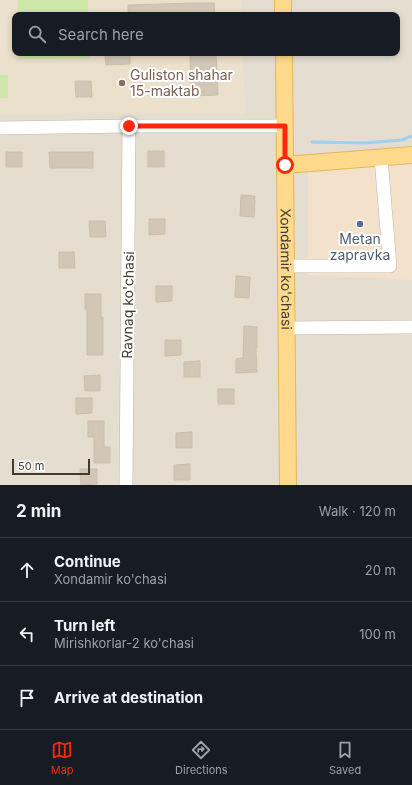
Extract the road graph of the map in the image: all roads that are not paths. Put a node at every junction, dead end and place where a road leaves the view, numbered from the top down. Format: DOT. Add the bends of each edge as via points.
graph roads {
  1 [pos="282,0"];
  2 [pos="283,12"];
  3 [pos="284,56"];
  4 [pos="129,126"];
  5 [pos="285,126"];
  6 [pos="0,128"];
  7 [pos="412,155"];
  8 [pos="382,158"];
  9 [pos="285,165"];
  10 [pos="286,266"];
  11 [pos="412,327"];
  12 [pos="287,328"];
  13 [pos="126,485"];
  14 [pos="288,485"];
  1 -- 2 [label="main road"];
  3 -- 5 [label="main road, Xondamir ko'chasi"];
  4 -- 5 [label="street"];
  4 -- 6 [label="street"];
  4 -- 13 [label="street, Ravnaq ko'chasi"];
  5 -- 9 [label="main road, Xondamir ko'chasi"];
  7 -- 8 [label="main road"];
  8 -- 9 [label="main road"];
  8 -- 10 [label="street" via="390,266"];
  9 -- 10 [label="main road, Xondamir ko'chasi"];
  10 -- 12 [label="main road, Xondamir ko'chasi"];
  11 -- 12 [label="street"];
  12 -- 14 [label="main road, Xondamir ko'chasi"];
}
